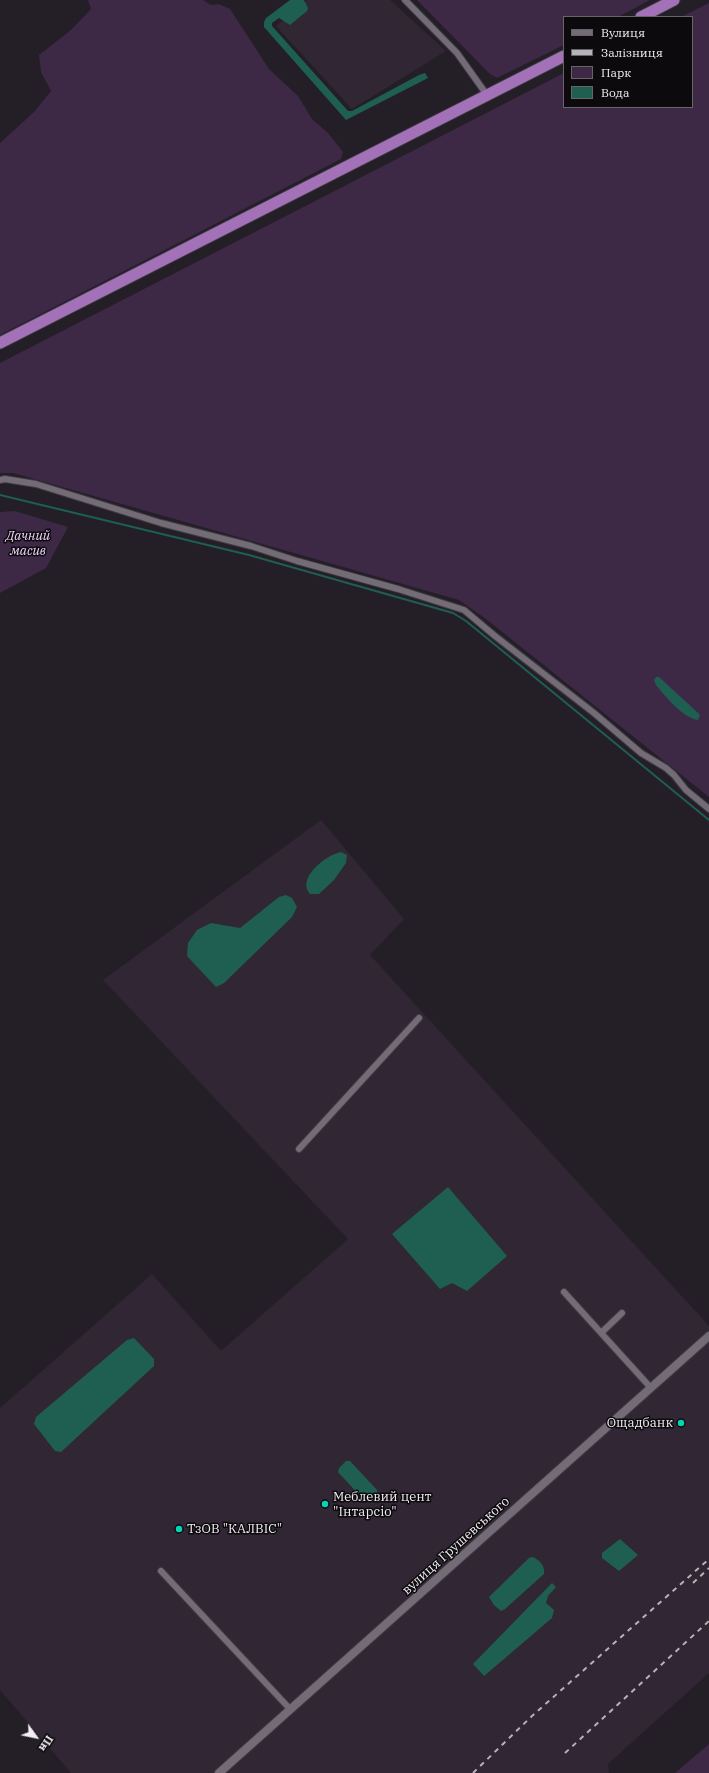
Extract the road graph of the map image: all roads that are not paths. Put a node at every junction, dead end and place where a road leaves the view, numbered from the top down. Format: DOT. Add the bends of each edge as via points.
graph roads {
  1 [pos="405,0"];
  2 [pos="674,0"];
  3 [pos="643,16"];
  4 [pos="563,57"];
  5 [pos="487,95"];
  6 [pos="0,343"];
  7 [pos="0,480"];
  8 [pos="709,809"];
  9 [pos="419,1018"];
  10 [pos="299,1149"];
  11 [pos="564,1292"];
  12 [pos="622,1313"];
  13 [pos="601,1334"];
  14 [pos="709,1336"];
  15 [pos="651,1388"];
  16 [pos="161,1571"];
  17 [pos="290,1709"];
  18 [pos="219,1773"];
  1 -- 5 [label="street" via="457,53"];
  2 -- 3 [label="highway"];
  4 -- 5 [label="highway"];
  5 -- 6 [label="highway"];
  7 -- 8 [label="street" via="36,484 161,523 251,546 460,608 641,753 666,768 686,790"];
  9 -- 10 [label="street"];
  11 -- 13 [label="street"];
  12 -- 13 [label="street"];
  13 -- 15 [label="street"];
  14 -- 15 [label="street, вулиця Грушевського"];
  15 -- 17 [label="street, вулиця Грушевського"];
  16 -- 17 [label="street"];
  17 -- 18 [label="street, вулиця Грушевського"];
}
